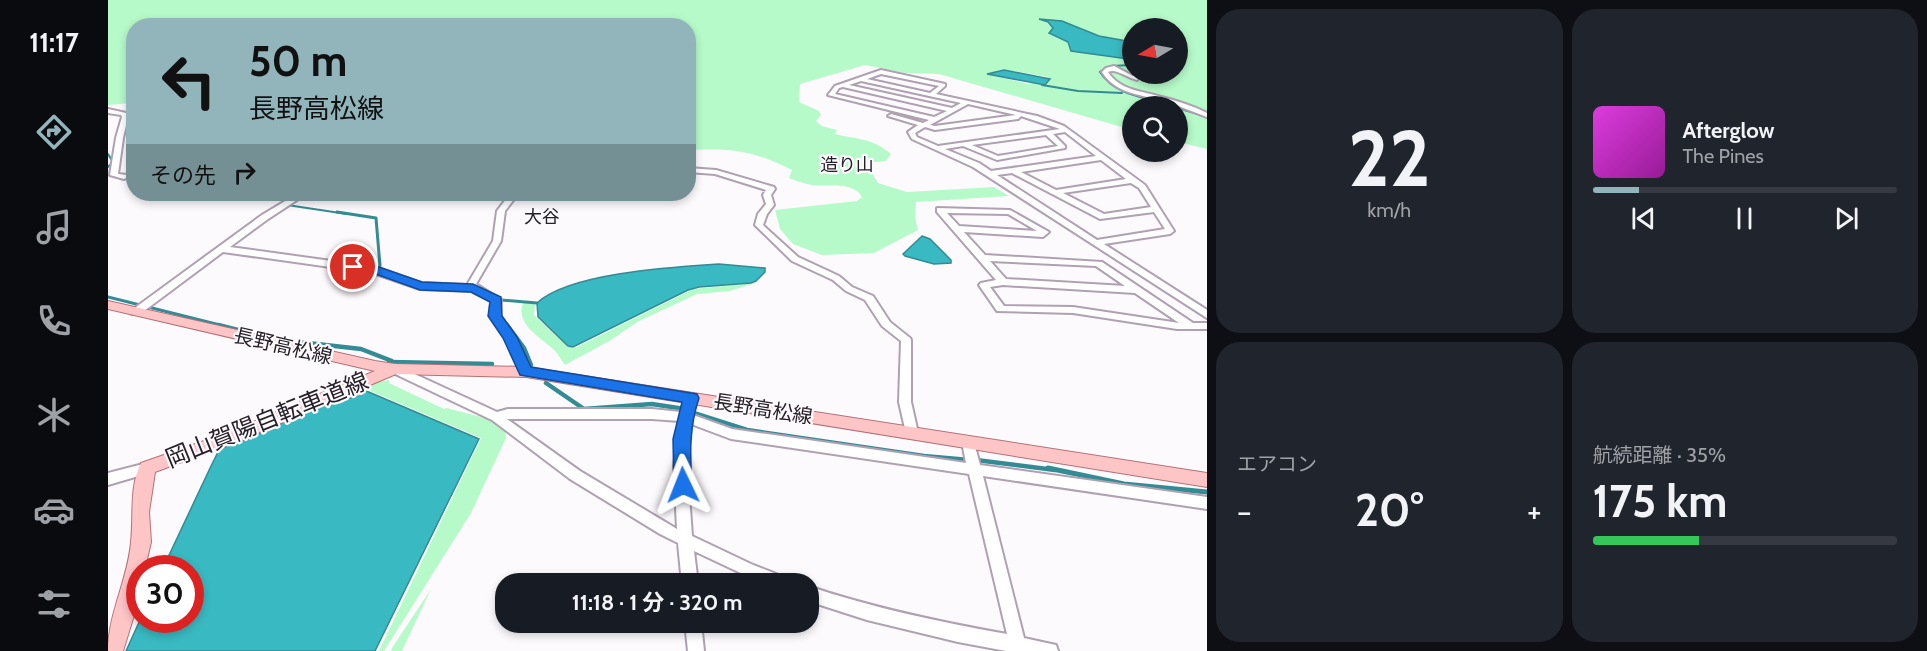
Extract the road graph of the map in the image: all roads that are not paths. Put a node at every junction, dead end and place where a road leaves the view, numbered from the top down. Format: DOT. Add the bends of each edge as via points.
graph roads {
  1 [pos="1122,72"];
  2 [pos="861,78"];
  3 [pos="842,85"];
  4 [pos="932,94"];
  5 [pos="831,95"];
  6 [pos="968,102"];
  7 [pos="952,110"];
  8 [pos="108,111"];
  9 [pos="1207,115"];
  10 [pos="1027,116"];
  11 [pos="934,119"];
  12 [pos="922,124"];
  13 [pos="1068,130"];
  14 [pos="1048,133"];
  15 [pos="963,144"];
  16 [pos="936,148"];
  17 [pos="1104,157"];
  18 [pos="696,171"];
  19 [pos="1014,171"];
  20 [pos="989,174"];
  21 [pos="108,180"];
  22 [pos="1133,180"];
  23 [pos="1056,192"];
  24 [pos="291,201"];
  25 [pos="509,201"];
  26 [pos="1155,209"];
  27 [pos="958,229"];
  28 [pos="1095,243"];
  29 [pos="222,249"];
  30 [pos="982,258"];
  31 [pos="1003,282"];
  32 [pos="473,288"];
  33 [pos="1137,290"];
  34 [pos="108,305"];
  35 [pos="142,308"];
  36 [pos="1207,315"];
  37 [pos="1191,326"];
  38 [pos="1207,326"];
  39 [pos="395,369"];
  40 [pos="526,372"];
  41 [pos="688,408"];
  42 [pos="496,417"];
  43 [pos="912,433"];
  44 [pos="972,457"];
  45 [pos="147,468"];
  46 [pos="108,478"];
  47 [pos="1207,480"];
  48 [pos="1207,503"];
  49 [pos="686,541"];
  50 [pos="689,573"];
  51 [pos="758,573"];
  52 [pos="819,597"];
  53 [pos="694,633"];
  54 [pos="1018,648"];
  55 [pos="112,651"];
  56 [pos="696,651"];
  57 [pos="1050,651"];
  1 -- 9 [label="street" via="1114,68 1105,72 1108,80 1130,90"];
  2 -- 3 [label="street"];
  2 -- 4 [label="street"];
  2 -- 4 [label="street" via="881,72 943,85"];
  3 -- 5 [label="street"];
  3 -- 7 [label="street"];
  4 -- 6 [label="street"];
  5 -- 11 [label="street"];
  5 -- 12 [label="street" via="829,101"];
  6 -- 7 [label="street"];
  6 -- 10 [label="street"];
  7 -- 11 [label="street"];
  8 -- 21 [label="street" via="125,117 118,136 114,175 124,177"];
  10 -- 12 [label="street" via="935,128"];
  10 -- 13 [label="street"];
  11 -- 12 [label="street"];
  12 -- 16 [label="street" via="911,132 914,138"];
  13 -- 14 [label="street"];
  13 -- 17 [label="street"];
  14 -- 15 [label="street"];
  14 -- 15 [label="street" via="1063,147 997,158"];
  15 -- 16 [label="street"];
  16 -- 20 [label="street"];
  17 -- 19 [label="street"];
  17 -- 22 [label="street"];
  18 -- 43 [label="street" via="716,172 771,189 767,195 770,205 760,219 763,231 795,259 868,298 886,324 902,334 906,340 905,402"];
  19 -- 20 [label="street"];
  19 -- 23 [label="street"];
  20 -- 28 [label="street"];
  22 -- 23 [label="street"];
  22 -- 26 [label="street"];
  23 -- 26 [label="street" via="1103,217"];
  24 -- 29 [label="street"];
  25 -- 32 [label="street" via="501,211 500,234 471,284"];
  26 -- 28 [label="street" via="1170,231"];
  27 -- 27 [label="street" via="940,210 1010,212 1045,232"];
  27 -- 30 [label="street"];
  28 -- 36 [label="street"];
  29 -- 32 [label="street" via="375,270 420,286"];
  29 -- 35 [label="street"];
  30 -- 31 [label="street"];
  30 -- 33 [label="street" via="1099,264"];
  31 -- 33 [label="street"];
  31 -- 37 [label="street" via="984,285 1001,309 1073,310"];
  32 -- 40 [label="street" via="496,300 495,316"];
  33 -- 37 [label="street"];
  34 -- 35 [label="main road, 長野高松線"];
  35 -- 39 [label="main road, 長野高松線"];
  37 -- 38 [label="street"];
  39 -- 40 [label="main road, 長野高松線"];
  39 -- 42 [label="street"];
  39 -- 45 [label="main road, 岡山賀陽自転車道線"];
  40 -- 41 [label="main road, 長野高松線"];
  41 -- 42 [label="street" via="652,414"];
  41 -- 43 [label="main road, 長野高松線"];
  41 -- 44 [label="street" via="731,434"];
  41 -- 49 [label="street" via="681,439"];
  42 -- 49 [label="street" via="574,476"];
  43 -- 44 [label="main road, 長野高松線"];
  44 -- 47 [label="main road, 長野高松線"];
  44 -- 48 [label="street"];
  44 -- 54 [label="street"];
  45 -- 46 [label="street"];
  45 -- 55 [label="main road, 岡山賀陽自転車道線" via="140,512 141,542"];
  49 -- 50 [label="street"];
  49 -- 51 [label="street"];
  52 -- 54 [label="street" via="904,622"];
  53 -- 56 [label="street"];
  54 -- 57 [label="street"];
}
